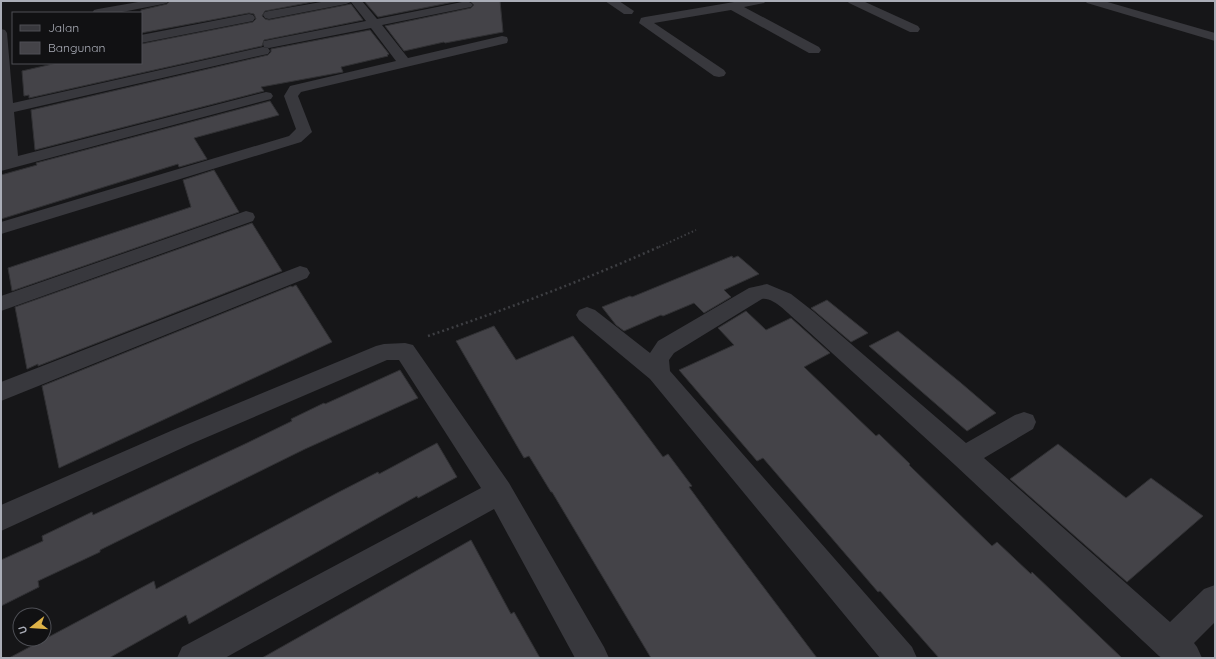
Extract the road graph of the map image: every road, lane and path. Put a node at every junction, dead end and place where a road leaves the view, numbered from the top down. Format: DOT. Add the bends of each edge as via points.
graph roads {
  1 [pos="163,1"];
  2 [pos="346,1"];
  3 [pos="356,1"];
  4 [pos="611,1"];
  5 [pos="760,1"];
  6 [pos="853,1"];
  7 [pos="1091,1"];
  8 [pos="467,5"];
  9 [pos="733,6"];
  10 [pos="104,8"];
  11 [pos="628,12"];
  12 [pos="269,15"];
  13 [pos="249,18"];
  14 [pos="373,23"];
  15 [pos="12,28"];
  16 [pos="914,29"];
  17 [pos="1,32"];
  18 [pos="1215,37"];
  19 [pos="142,39"];
  20 [pos="502,40"];
  21 [pos="814,50"];
  22 [pos="6,61"];
  23 [pos="405,63"];
  24 [pos="719,73"];
  25 [pos="266,96"];
  26 [pos="4,109"];
  27 [pos="6,164"];
  28 [pos="246,217"];
  29 [pos="1,228"];
  30 [pos="696,230"];
  31 [pos="300,273"];
  32 [pos="1,304"];
  33 [pos="587,315"];
  34 [pos="384,352"];
  35 [pos="658,372"];
  36 [pos="1,392"];
  37 [pos="1024,422"];
  38 [pos="964,457"];
  39 [pos="498,492"];
  40 [pos="1,518"];
  41 [pos="1215,600"];
  42 [pos="1178,651"];
  43 [pos="193,658"];
  44 [pos="593,658"];
  45 [pos="901,658"];
  1 -- 10 [label="street"];
  2 -- 12 [label="street"];
  3 -- 14 [label="street"];
  4 -- 11 [label="street"];
  5 -- 9 [label="street"];
  6 -- 16 [label="street"];
  7 -- 18 [label="street"];
  8 -- 14 [label="street"];
  9 -- 21 [label="street"];
  9 -- 24 [label="street" via="648,20 645,23"];
  13 -- 19 [label="street"];
  14 -- 23 [label="street"];
  14 -- 26 [label="street"];
  15 -- 17 [label="street"];
  17 -- 22 [label="street"];
  20 -- 23 [label="street"];
  22 -- 26 [label="street"];
  23 -- 29 [label="street" via="295,88 291,96 304,132 295,139"];
  25 -- 27 [label="street"];
  26 -- 27 [label="street"];
  28 -- 32 [label="street"];
  30 -- 34 [label="path" via="621,264"];
  31 -- 36 [label="street"];
  33 -- 35 [label="street"];
  34 -- 39 [label="street" via="405,351"];
  34 -- 40 [label="street" via="182,437"];
  35 -- 38 [label="street" via="658,359 666,347 756,293 775,286 784,299"];
  35 -- 45 [label="street"];
  37 -- 38 [label="street"];
  38 -- 42 [label="street"];
  39 -- 43 [label="street"];
  39 -- 44 [label="street"];
  41 -- 42 [label="street"];
}
